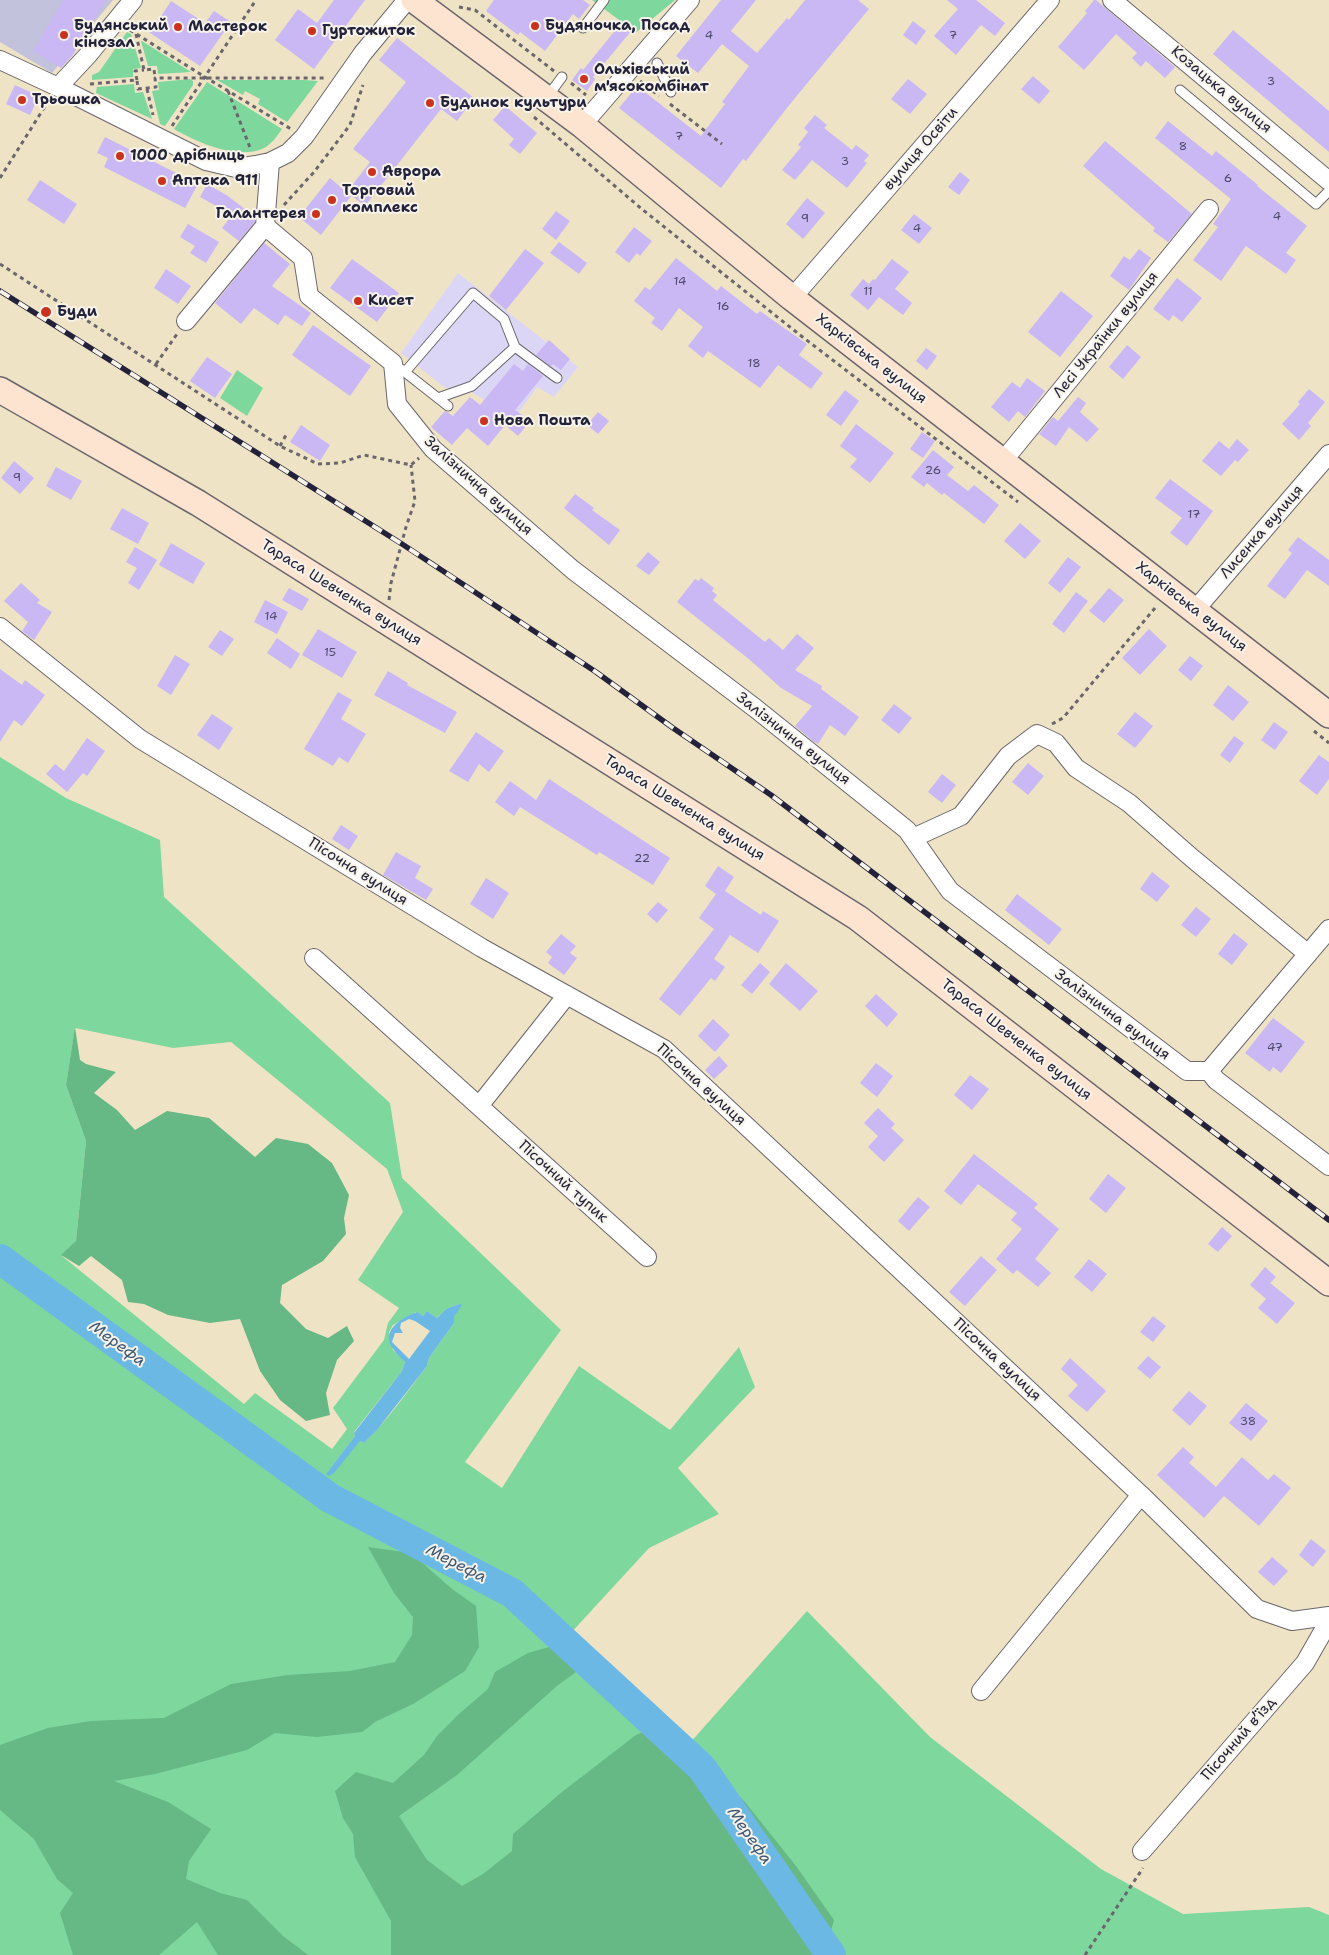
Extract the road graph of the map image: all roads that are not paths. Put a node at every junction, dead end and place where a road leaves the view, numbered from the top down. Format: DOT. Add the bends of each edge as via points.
graph roads {
  1 [pos="133,0"];
  2 [pos="407,0"];
  3 [pos="414,0"];
  4 [pos="604,0"];
  5 [pos="690,0"];
  6 [pos="1050,0"];
  7 [pos="1112,0"];
  8 [pos="583,28"];
  9 [pos="0,60"];
  10 [pos="657,63"];
  11 [pos="562,77"];
  12 [pos="58,87"];
  13 [pos="1180,90"];
  14 [pos="671,92"];
  15 [pos="540,108"];
  16 [pos="582,125"];
  17 [pos="263,164"];
  18 [pos="1329,181"];
  19 [pos="1329,192"];
  20 [pos="1209,209"];
  21 [pos="265,226"];
  22 [pos="792,298"];
  23 [pos="186,321"];
  24 [pos="515,347"];
  25 [pos="399,367"];
  26 [pos="557,378"];
  27 [pos="0,390"];
  28 [pos="438,398"];
  29 [pos="448,406"];
  30 [pos="1329,454"];
  31 [pos="1003,461"];
  32 [pos="1195,610"];
  33 [pos="0,627"];
  34 [pos="1329,715"];
  35 [pos="913,838"];
  36 [pos="1329,930"];
  37 [pos="1308,954"];
  38 [pos="314,958"];
  39 [pos="566,995"];
  40 [pos="1209,1071"];
  41 [pos="479,1106"];
  42 [pos="1329,1166"];
  43 [pos="647,1257"];
  44 [pos="1329,1283"];
  45 [pos="1141,1495"];
  46 [pos="1329,1616"];
  47 [pos="1329,1621"];
  48 [pos="980,1691"];
  49 [pos="1142,1851"];
  1 -- 12 [label="street"];
  2 -- 17 [label="street" via="363,53 304,137 288,153"];
  3 -- 15 [label="street, Харківська вулиця"];
  4 -- 8 [label="lane"];
  5 -- 16 [label="street"];
  6 -- 22 [label="street, вулиця Освіти"];
  7 -- 18 [label="street, Козацька вулиця"];
  9 -- 12 [label="street"];
  10 -- 14 [label="lane"];
  11 -- 15 [label="lane"];
  12 -- 17 [label="street" via="206,161 236,168"];
  13 -- 19 [label="lane" via="1316,204"];
  15 -- 16 [label="street, Харківська вулиця"];
  16 -- 22 [label="street, Харківська вулиця"];
  17 -- 21 [label="street"];
  20 -- 31 [label="street, Лесі Українки вулиця"];
  21 -- 23 [label="street"];
  21 -- 25 [label="street" via="303,258 309,296"];
  22 -- 31 [label="street, Харківська вулиця"];
  24 -- 25 [label="lane" via="504,318 473,293"];
  24 -- 26 [label="lane"];
  24 -- 28 [label="lane" via="472,386"];
  25 -- 28 [label="lane"];
  25 -- 35 [label="street, Залізнична вулиця" via="398,404 433,449 573,570 762,714"];
  27 -- 44 [label="street, Тараса Шевченка вулиця" via="198,502 858,918"];
  28 -- 29 [label="lane"];
  30 -- 32 [label="street, Лисенка вулиця"];
  31 -- 32 [label="street, Харківська вулиця"];
  32 -- 34 [label="street, Харківська вулиця"];
  33 -- 39 [label="street, Пісочна вулиця" via="140,739 482,948"];
  35 -- 37 [label="street" via="961,816 1008,756 1037,734 1056,743 1076,768 1129,803"];
  35 -- 40 [label="street, Залізнична вулиця" via="950,891 1187,1071"];
  36 -- 37 [label="street"];
  37 -- 40 [label="street"];
  38 -- 41 [label="street, Пісочний тупик"];
  39 -- 41 [label="street"];
  39 -- 45 [label="street, Пісочна вулиця" via="664,1048"];
  40 -- 42 [label="street" via="1216,1080"];
  41 -- 43 [label="street, Пісочний тупик"];
  45 -- 46 [label="street, Пісочна вулиця" via="1257,1609 1292,1621"];
  45 -- 48 [label="street"];
  47 -- 49 [label="street, Пісочний в’їзд" via="1305,1663"];
}
